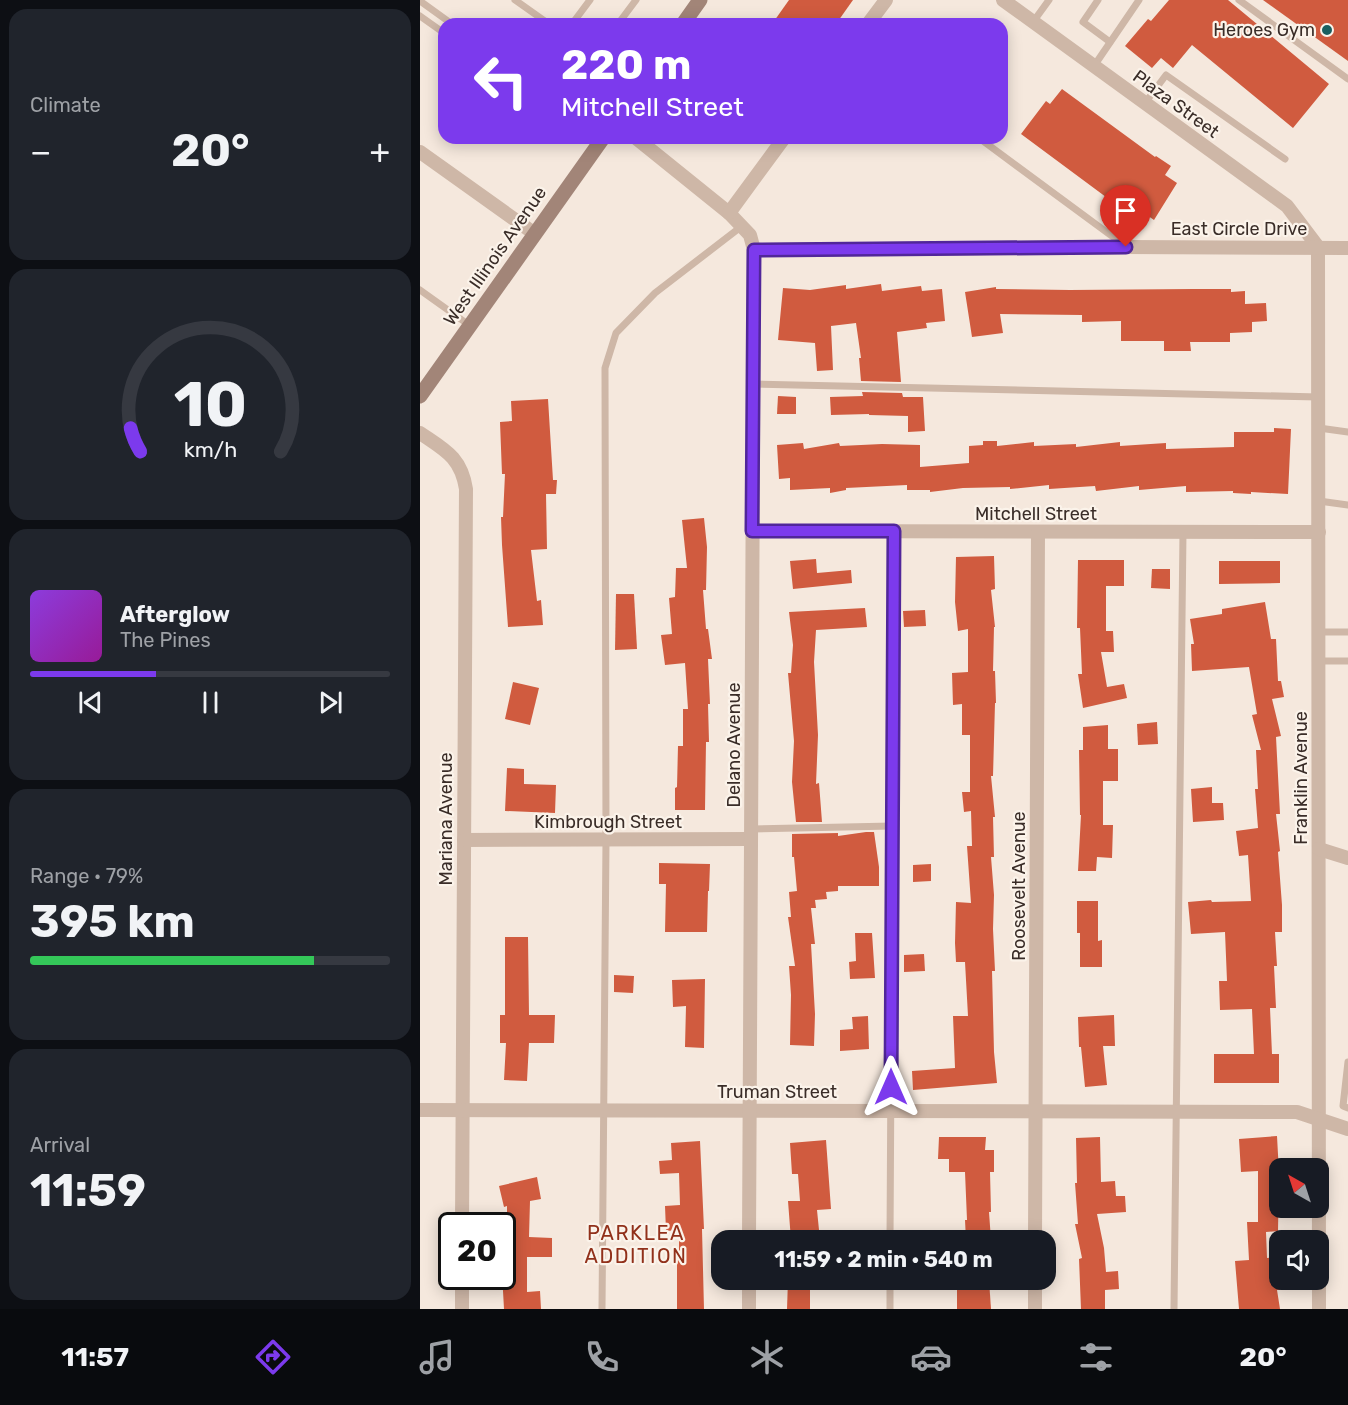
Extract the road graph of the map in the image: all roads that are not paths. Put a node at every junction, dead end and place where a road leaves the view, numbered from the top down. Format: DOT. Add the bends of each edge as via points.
graph roads {
  1 [pos="515,0"];
  2 [pos="590,0"];
  3 [pos="636,0"];
  4 [pos="700,0"];
  5 [pos="886,0"];
  6 [pos="1003,0"];
  7 [pos="1049,0"];
  8 [pos="1098,0"];
  9 [pos="1139,0"];
  10 [pos="1239,0"];
  11 [pos="420,1"];
  12 [pos="420,16"];
  13 [pos="444,18"];
  14 [pos="540,18"];
  15 [pos="576,18"];
  16 [pos="622,18"];
  17 [pos="687,18"];
  18 [pos="872,18"];
  19 [pos="1033,22"];
  20 [pos="438,29"];
  21 [pos="1110,42"];
  22 [pos="1094,66"];
  23 [pos="1348,79"];
  24 [pos="1145,103"];
  25 [pos="595,144"];
  26 [pos="643,144"];
  27 [pos="780,144"];
  28 [pos="987,144"];
  29 [pos="420,152"];
  30 [pos="1285,159"];
  31 [pos="729,213"];
  32 [pos="742,226"];
  33 [pos="535,234"];
  34 [pos="1126,247"];
  35 [pos="1318,247"];
  36 [pos="1348,248"];
  37 [pos="754,250"];
  38 [pos="420,290"];
  39 [pos="470,325"];
  40 [pos="753,384"];
  41 [pos="420,396"];
  42 [pos="1319,397"];
  43 [pos="1319,428"];
  44 [pos="1348,432"];
  45 [pos="420,433"];
  46 [pos="1319,501"];
  47 [pos="1348,505"];
  48 [pos="752,531"];
  49 [pos="894,531"];
  50 [pos="1038,532"];
  51 [pos="1183,532"];
  52 [pos="1319,532"];
  53 [pos="1319,632"];
  54 [pos="1348,632"];
  55 [pos="1319,661"];
  56 [pos="1348,661"];
  57 [pos="892,826"];
  58 [pos="751,834"];
  59 [pos="464,840"];
  60 [pos="606,840"];
  61 [pos="1319,849"];
  62 [pos="1348,858"];
  63 [pos="1348,1062"];
  64 [pos="1348,1108"];
  65 [pos="420,1110"];
  66 [pos="462,1110"];
  67 [pos="603,1110"];
  68 [pos="750,1110"];
  69 [pos="891,1111"];
  70 [pos="1036,1111"];
  71 [pos="1175,1112"];
  72 [pos="1319,1119"];
  73 [pos="1348,1129"];
  74 [pos="462,1212"];
  75 [pos="749,1230"];
  76 [pos="890,1230"];
  77 [pos="1035,1230"];
  78 [pos="462,1290"];
  79 [pos="749,1290"];
  80 [pos="890,1290"];
  81 [pos="1035,1290"];
  82 [pos="462,1309"];
  83 [pos="602,1309"];
  84 [pos="748,1309"];
  85 [pos="890,1309"];
  86 [pos="1035,1309"];
  87 [pos="1174,1309"];
  88 [pos="1319,1309"];
  1 -- 14 [label="lane"];
  2 -- 15 [label="lane"];
  3 -- 16 [label="lane"];
  4 -- 17 [label="main road"];
  5 -- 18 [label="street"];
  6 -- 19 [label="street, Plaza Street"];
  7 -- 19 [label="lane"];
  8 -- 21 [label="lane" via="1083,22"];
  9 -- 21 [label="lane"];
  10 -- 23 [label="lane"];
  11 -- 13 [label="lane"];
  12 -- 20 [label="lane"];
  19 -- 22 [label="street, Plaza Street"];
  21 -- 22 [label="lane"];
  22 -- 24 [label="street, Plaza Street"];
  24 -- 30 [label="lane" via="1166,75"];
  24 -- 35 [label="street, Plaza Street" via="1287,206"];
  25 -- 33 [label="main road, West Illinois Avenue"];
  26 -- 31 [label="street"];
  27 -- 31 [label="street"];
  28 -- 34 [label="lane"];
  29 -- 33 [label="street"];
  31 -- 32 [label="street"];
  32 -- 37 [label="street" via="750,235"];
  32 -- 60 [label="lane" via="654,292 616,333 605,368"];
  33 -- 39 [label="main road, West Illinois Avenue"];
  34 -- 35 [label="street, East Circle Drive"];
  34 -- 37 [label="street, East Circle Drive"];
  35 -- 36 [label="street, East Circle Drive"];
  35 -- 42 [label="street, Franklin Avenue"];
  37 -- 40 [label="street, Delano Avenue"];
  38 -- 39 [label="lane"];
  39 -- 41 [label="main road, West Illinois Avenue"];
  40 -- 42 [label="lane"];
  40 -- 48 [label="street, Delano Avenue"];
  42 -- 43 [label="street, Franklin Avenue"];
  43 -- 44 [label="lane"];
  43 -- 46 [label="street, Franklin Avenue"];
  45 -- 59 [label="street, Mariana Avenue" via="446,451 465,479"];
  46 -- 47 [label="lane"];
  46 -- 52 [label="street, Franklin Avenue"];
  48 -- 49 [label="street, Mitchell Street"];
  48 -- 58 [label="street, Delano Avenue"];
  49 -- 50 [label="street, Mitchell Street"];
  49 -- 57 [label="lane"];
  50 -- 51 [label="street, Mitchell Street"];
  50 -- 70 [label="street, Roosevelt Avenue"];
  51 -- 52 [label="street, Mitchell Street"];
  51 -- 71 [label="lane"];
  52 -- 53 [label="street, Franklin Avenue"];
  53 -- 54 [label="lane"];
  53 -- 55 [label="street, Franklin Avenue"];
  55 -- 56 [label="lane"];
  55 -- 61 [label="street, Franklin Avenue"];
  57 -- 58 [label="lane"];
  57 -- 69 [label="lane"];
  58 -- 60 [label="street, Kimbrough Street"];
  58 -- 68 [label="street, Delano Avenue"];
  59 -- 60 [label="street, Kimbrough Street"];
  59 -- 66 [label="street, Mariana Avenue"];
  60 -- 67 [label="lane"];
  61 -- 62 [label="street"];
  61 -- 72 [label="street, Franklin Avenue"];
  63 -- 64 [label="lane" via="1343,1106"];
  65 -- 66 [label="street, Truman Street"];
  66 -- 67 [label="street, Truman Street"];
  66 -- 74 [label="street, Mariana Avenue"];
  67 -- 68 [label="street, Truman Street"];
  67 -- 83 [label="lane"];
  68 -- 69 [label="street, Truman Street"];
  68 -- 75 [label="street, Delano Avenue"];
  69 -- 70 [label="street, Truman Street"];
  69 -- 76 [label="lane"];
  70 -- 71 [label="street, Truman Street"];
  70 -- 77 [label="street, Roosevelt Avenue"];
  71 -- 72 [label="street, Truman Street" via="1297,1112"];
  71 -- 87 [label="lane"];
  72 -- 73 [label="street, Truman Street"];
  72 -- 88 [label="street, Franklin Avenue"];
  78 -- 82 [label="street"];
  79 -- 84 [label="street"];
  80 -- 85 [label="lane"];
  81 -- 86 [label="street"];
}
